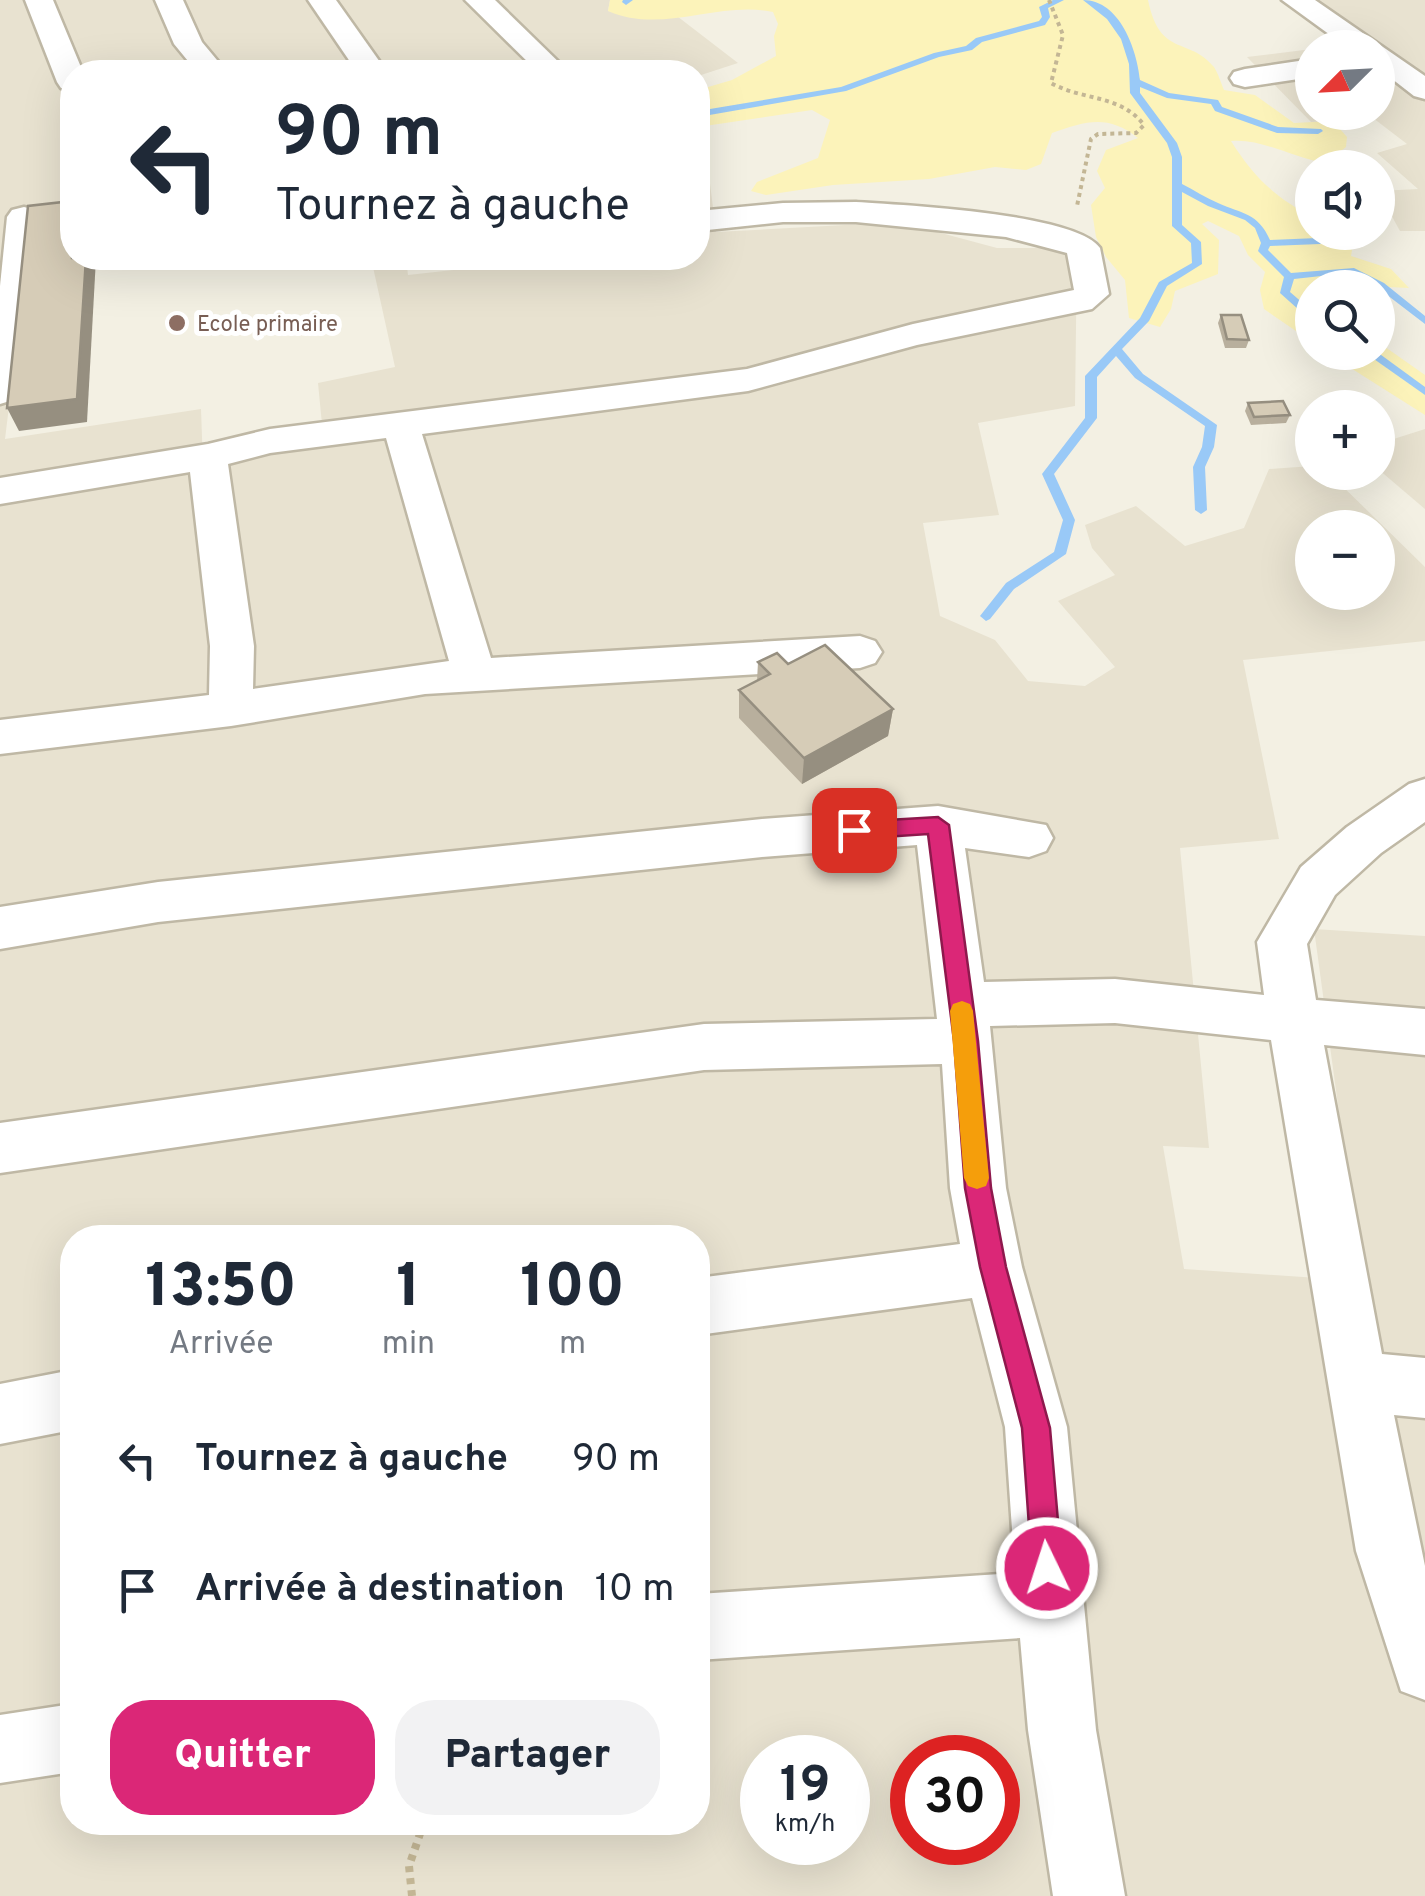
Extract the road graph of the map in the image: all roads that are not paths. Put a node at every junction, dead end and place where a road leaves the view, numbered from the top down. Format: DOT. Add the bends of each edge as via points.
graph roads {
  1 [pos="39,0"];
  2 [pos="170,0"];
  3 [pos="322,0"];
  4 [pos="478,0"];
  5 [pos="1296,0"];
  6 [pos="1341,30"];
  7 [pos="1425,49"];
  8 [pos="1395,51"];
  9 [pos="63,60"];
  10 [pos="203,60"];
  11 [pos="364,60"];
  12 [pos="541,60"];
  13 [pos="1395,67"];
  14 [pos="1295,71"];
  15 [pos="1245,78"];
  16 [pos="1425,90"];
  17 [pos="27,217"];
  18 [pos="710,220"];
  19 [pos="9,283"];
  20 [pos="0,392"];
  21 [pos="401,425"];
  22 [pos="208,457"];
  23 [pos="0,491"];
  24 [pos="860,652"];
  25 [pos="476,676"];
  26 [pos="231,709"];
  27 [pos="0,737"];
  28 [pos="1425,797"];
  29 [pos="938,825"];
  30 [pos="1030,838"];
  31 [pos="0,928"];
  32 [pos="1293,1020"];
  33 [pos="964,1023"];
  34 [pos="1425,1032"];
  35 [pos="0,1148"];
  36 [pos="993,1267"];
  37 [pos="710,1305"];
  38 [pos="1359,1382"];
  39 [pos="1425,1388"];
  40 [pos="60,1402"];
  41 [pos="0,1414"];
  42 [pos="1050,1603"];
  43 [pos="710,1626"];
  44 [pos="1425,1667"];
  45 [pos="60,1740"];
  46 [pos="0,1749"];
  47 [pos="1088,1896"];
  1 -- 9 [label="street"];
  2 -- 10 [label="street"];
  3 -- 11 [label="street"];
  4 -- 12 [label="street"];
  5 -- 6 [label="street"];
  7 -- 8 [label="street"];
  13 -- 16 [label="street"];
  14 -- 15 [label="street"];
  17 -- 19 [label="street"];
  18 -- 21 [label="street" via="854,212 1079,242 1092,294 748,380"];
  19 -- 20 [label="street"];
  21 -- 22 [label="street" via="270,441"];
  21 -- 25 [label="street"];
  22 -- 23 [label="street"];
  22 -- 26 [label="street" via="232,646"];
  24 -- 25 [label="street"];
  25 -- 26 [label="street"];
  26 -- 27 [label="street"];
  28 -- 32 [label="street" via="1364,840 1309,896 1282,942"];
  29 -- 30 [label="street"];
  29 -- 31 [label="street" via="158,902"];
  29 -- 33 [label="street"];
  32 -- 33 [label="street" via="1115,1000"];
  32 -- 34 [label="street"];
  32 -- 38 [label="street"];
  33 -- 35 [label="street" via="704,1046"];
  33 -- 36 [label="street" via="978,1188"];
  36 -- 37 [label="street"];
  36 -- 42 [label="street" via="1036,1428"];
  38 -- 39 [label="street"];
  38 -- 44 [label="street" via="1388,1550"];
  40 -- 41 [label="street"];
  42 -- 43 [label="street"];
  42 -- 47 [label="street"];
  45 -- 46 [label="street"];
}
